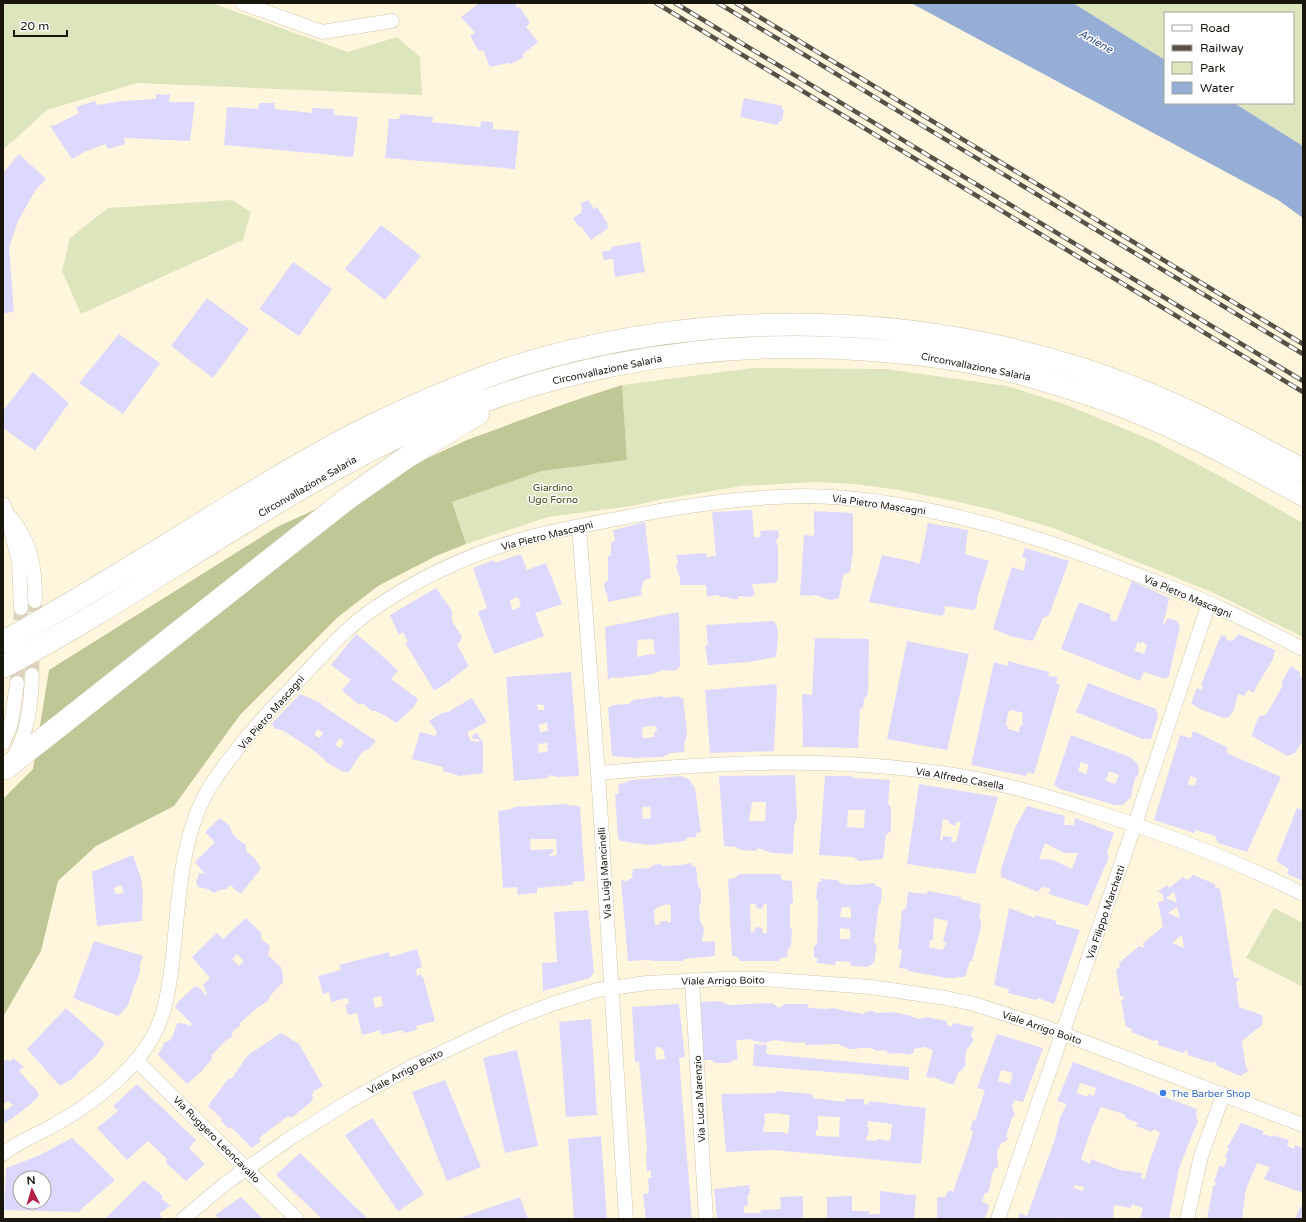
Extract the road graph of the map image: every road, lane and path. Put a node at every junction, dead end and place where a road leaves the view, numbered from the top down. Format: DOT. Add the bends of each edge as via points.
graph roads {
  1 [pos="242,3"];
  2 [pos="392,21"];
  3 [pos="521,388"];
  4 [pos="1303,470"];
  5 [pos="1303,495"];
  6 [pos="5,509"];
  7 [pos="579,527"];
  8 [pos="35,601"];
  9 [pos="1209,603"];
  10 [pos="21,608"];
  11 [pos="3,642"];
  12 [pos="1303,649"];
  13 [pos="3,667"];
  14 [pos="32,675"];
  15 [pos="17,684"];
  16 [pos="3,743"];
  17 [pos="6,768"];
  18 [pos="598,773"];
  19 [pos="1135,824"];
  20 [pos="1303,894"];
  21 [pos="692,980"];
  22 [pos="611,987"];
  23 [pos="1063,1034"];
  24 [pos="136,1060"];
  25 [pos="1223,1095"];
  26 [pos="1303,1125"];
  27 [pos="3,1154"];
  28 [pos="247,1168"];
  29 [pos="183,1219"];
  30 [pos="297,1219"];
  31 [pos="626,1219"];
  32 [pos="706,1219"];
  33 [pos="998,1219"];
  34 [pos="1187,1219"];
  1 -- 2 [label="street" via="322,32"];
  3 -- 5 [label="highway, Circonvallazione Salaria" via="625,363 735,349 814,347 936,356 1036,378 1126,408 1195,438"];
  3 -- 13 [label="highway, Circonvallazione Salaria" via="486,399 423,425 366,452 268,507 50,642"];
  3 -- 17 [label="highway" via="428,443 347,500"];
  4 -- 11 [label="highway" via="1173,404 1092,372 1022,352 947,336 857,326 742,325 682,332 560,354 488,376 402,411 295,466"];
  6 -- 8 [label="street" via="21,532 32,559"];
  6 -- 10 [label="street" via="19,563"];
  7 -- 9 [label="street, Via Pietro Mascagni" via="644,513 725,502 802,496 863,500 933,511 1036,538"];
  7 -- 18 [label="street, Via Luigi Mancinelli"];
  7 -- 24 [label="street, Via Pietro Mascagni" via="522,539 485,551 442,570 390,599 344,633 257,724 212,784 198,811 182,870 168,996 157,1028"];
  9 -- 12 [label="street, Via Pietro Mascagni"];
  9 -- 19 [label="street, Via Filippo Marchetti"];
  14 -- 17 [label="street" via="26,727 20,745"];
  15 -- 16 [label="street" via="11,724"];
  18 -- 19 [label="street, Via Alfredo Casella" via="767,763 836,764 913,770 963,776 1008,786"];
  18 -- 22 [label="street, Via Luigi Mancinelli"];
  19 -- 20 [label="street, Via Alfredo Casella" via="1228,859"];
  19 -- 23 [label="street, Via Filippo Marchetti"];
  21 -- 22 [label="street, Viale Arrigo Boito"];
  21 -- 23 [label="street, Viale Arrigo Boito" via="770,980 847,985 946,998 974,1004"];
  21 -- 32 [label="street, Via Luca Marenzio"];
  22 -- 28 [label="street, Viale Arrigo Boito" via="539,1009 451,1047 334,1110"];
  22 -- 31 [label="street, Via Luigi Mancinelli"];
  23 -- 25 [label="street, Viale Arrigo Boito"];
  23 -- 33 [label="street, Via Filippo Marchetti"];
  24 -- 27 [label="street, Via Pietro Mascagni" via="109,1087 83,1107"];
  24 -- 28 [label="street, Via Ruggero Leoncavallo"];
  25 -- 26 [label="street, Viale Arrigo Boito"];
  25 -- 34 [label="street" via="1201,1156"];
  28 -- 29 [label="street, Viale Arrigo Boito"];
  28 -- 30 [label="street, Via Ruggero Leoncavallo"];
}
